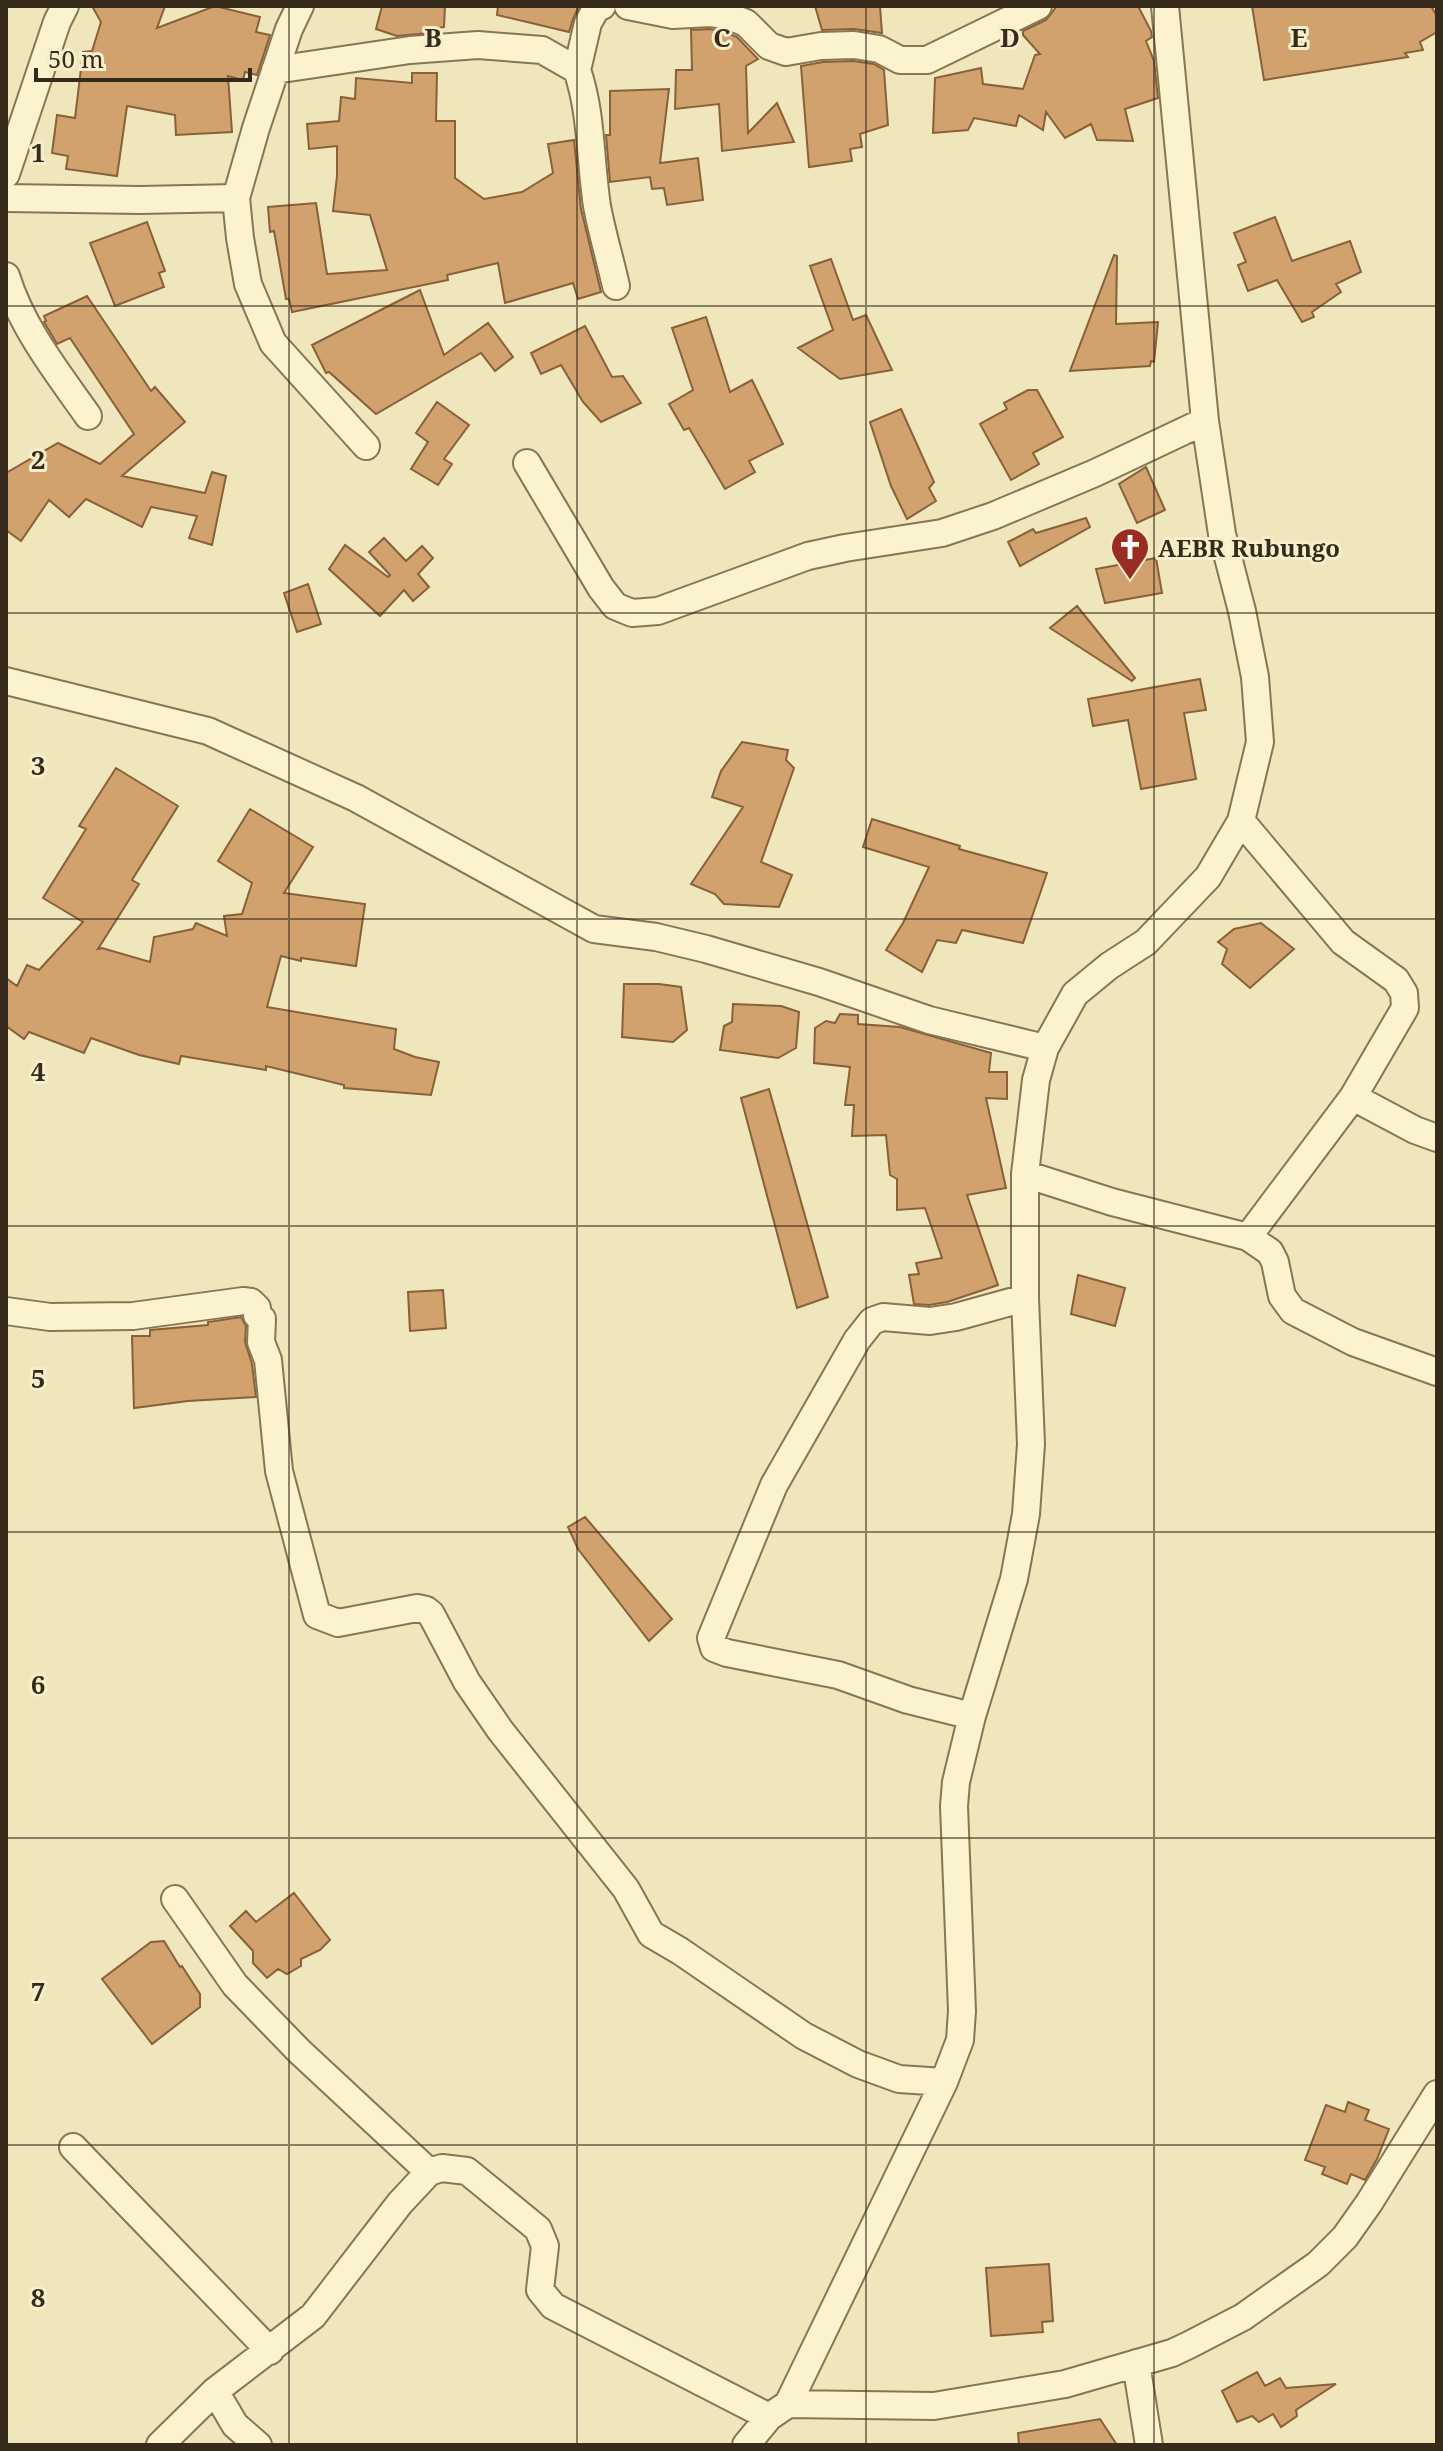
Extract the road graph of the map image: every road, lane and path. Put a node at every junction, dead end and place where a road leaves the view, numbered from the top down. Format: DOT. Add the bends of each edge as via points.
graph roads {
  1 [pos="65,6"];
  2 [pos="300,6"];
  3 [pos="602,6"];
  4 [pos="628,6"];
  5 [pos="1038,6"];
  6 [pos="1165,6"];
  7 [pos="275,70"];
  8 [pos="577,70"];
  9 [pos="6,174"];
  10 [pos="6,198"];
  11 [pos="236,198"];
  12 [pos="6,276"];
  13 [pos="616,286"];
  14 [pos="88,416"];
  15 [pos="1205,421"];
  16 [pos="366,446"];
  17 [pos="527,463"];
  18 [pos="6,681"];
  19 [pos="1241,821"];
  20 [pos="1045,1048"];
  21 [pos="1353,1097"];
  22 [pos="1437,1138"];
  23 [pos="1025,1174"];
  24 [pos="1248,1237"];
  25 [pos="1025,1298"];
  26 [pos="6,1311"];
  27 [pos="1437,1372"];
  28 [pos="972,1716"];
  29 [pos="175,1899"];
  30 [pos="944,2082"];
  31 [pos="1437,2094"];
  32 [pos="73,2147"];
  33 [pos="429,2172"];
  34 [pos="270,2351"];
  35 [pos="1136,2363"];
  36 [pos="215,2391"];
  37 [pos="778,2410"];
  38 [pos="160,2445"];
  39 [pos="258,2445"];
  40 [pos="746,2445"];
  41 [pos="1149,2445"];
  1 -- 9 [label="street"];
  2 -- 7 [label="street"];
  3 -- 8 [label="street" via="588,23"];
  4 -- 5 [label="street" via="673,15 726,15 786,52 854,45 914,61 927,60"];
  6 -- 15 [label="street"];
  7 -- 8 [label="street" via="478,45 542,50"];
  7 -- 11 [label="street"];
  8 -- 13 [label="street" via="586,96 597,208"];
  10 -- 11 [label="street"];
  11 -- 16 [label="street" via="248,284 273,343"];
  12 -- 14 [label="street" via="41,349"];
  15 -- 17 [label="street" via="993,516 942,533 808,556 658,611 632,613 615,606 601,588"];
  15 -- 19 [label="street" via="1222,534 1256,690 1260,742"];
  18 -- 20 [label="street" via="208,731 356,798 594,929 706,949 929,1020"];
  19 -- 20 [label="street" via="1208,877 1146,942 1075,994"];
  19 -- 21 [label="street" via="1343,942 1396,980 1404,993 1405,1008"];
  20 -- 23 [label="street"];
  21 -- 22 [label="street"];
  21 -- 24 [label="street"];
  23 -- 24 [label="street"];
  23 -- 25 [label="street"];
  24 -- 27 [label="street" via="1270,1252 1282,1296 1293,1311 1353,1342"];
  25 -- 28 [label="street" via="1031,1444 1026,1514 1007,1608"];
  25 -- 28 [label="street" via="930,1321 872,1321 774,1485 711,1638 714,1648 727,1653 838,1675"];
  26 -- 30 [label="street" via="50,1317 133,1316 251,1302 262,1319 279,1471 317,1615 338,1623 426,1610 500,1730 626,1889 651,1934 804,2036 858,2064 899,2079"];
  28 -- 30 [label="street" via="954,1806 960,2040"];
  29 -- 33 [label="street" via="235,1985"];
  30 -- 37 [label="street"];
  31 -- 35 [label="street" via="1369,2203 1318,2264 1243,2317 1172,2353"];
  32 -- 34 [label="street"];
  33 -- 34 [label="street" via="313,2316"];
  33 -- 37 [label="street" via="467,2171 538,2229 545,2246 540,2290 553,2306"];
  34 -- 36 [label="street"];
  35 -- 37 [label="street" via="1065,2384 934,2406"];
  35 -- 41 [label="street"];
  36 -- 38 [label="street"];
  36 -- 39 [label="street" via="235,2425"];
  37 -- 40 [label="street"];
}
